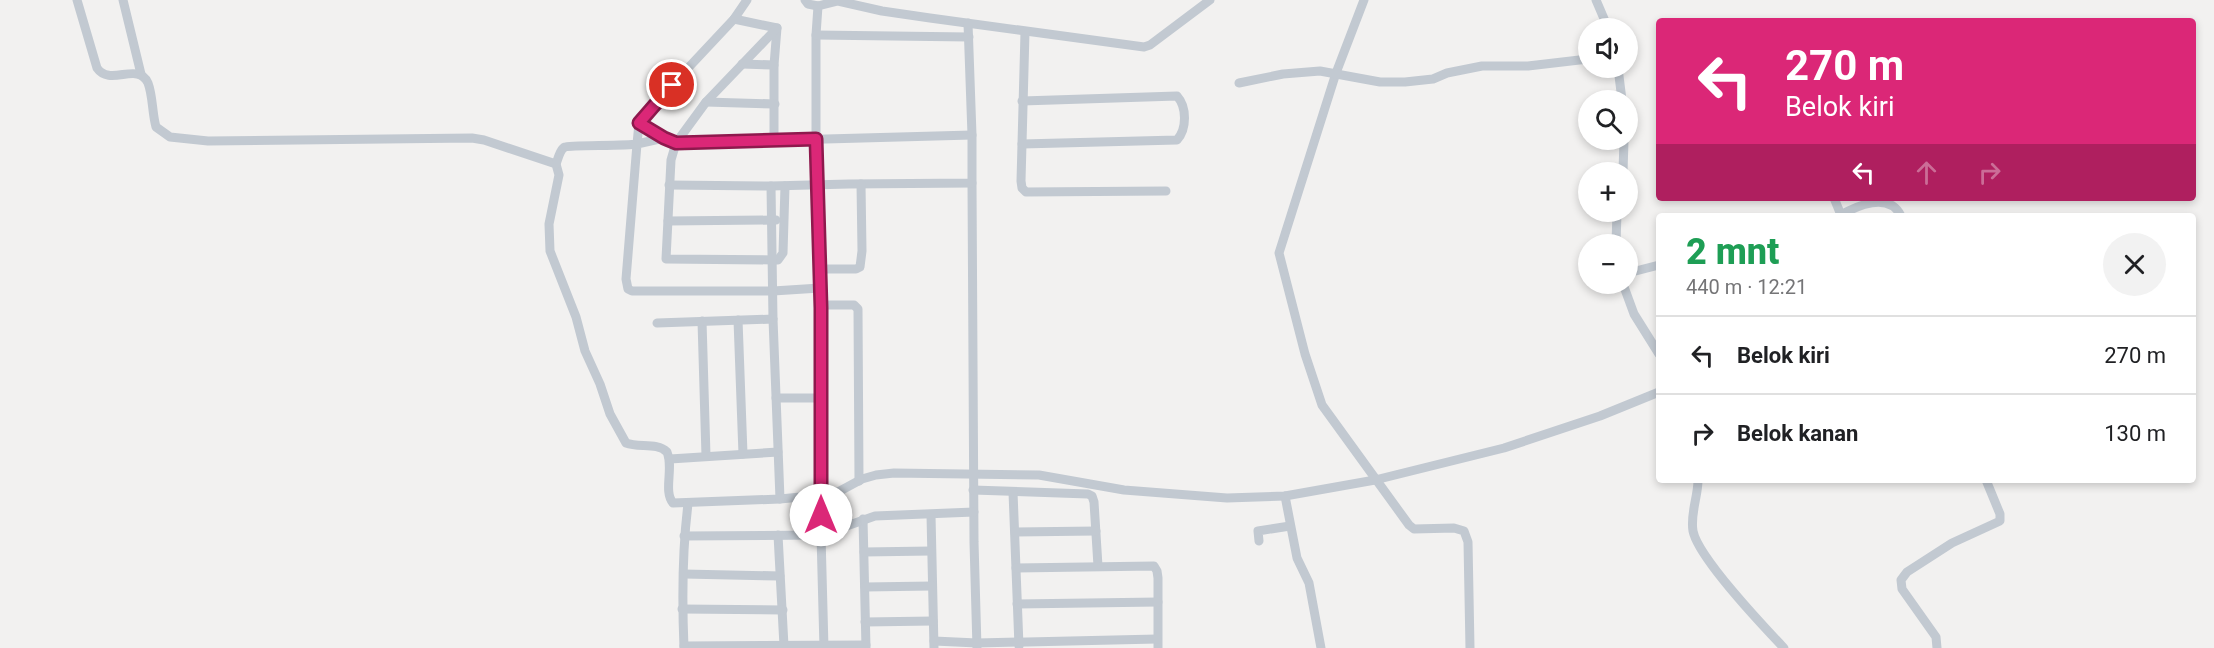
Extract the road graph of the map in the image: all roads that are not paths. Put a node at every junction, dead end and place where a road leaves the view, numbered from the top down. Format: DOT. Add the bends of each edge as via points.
graph roads {
  1 [pos="77,0"];
  2 [pos="123,0"];
  3 [pos="747,0"];
  4 [pos="805,0"];
  5 [pos="1210,0"];
  6 [pos="1364,0"];
  7 [pos="1596,0"];
  8 [pos="818,6"];
  9 [pos="1604,18"];
  10 [pos="734,19"];
  11 [pos="968,23"];
  12 [pos="777,28"];
  13 [pos="1024,32"];
  14 [pos="816,35"];
  15 [pos="969,37"];
  16 [pos="1578,60"];
  17 [pos="742,64"];
  18 [pos="774,64"];
  19 [pos="1336,73"];
  20 [pos="141,74"];
  21 [pos="1239,83"];
  22 [pos="1022,101"];
  23 [pos="706,102"];
  24 [pos="775,104"];
  25 [pos="639,123"];
  26 [pos="972,135"];
  27 [pos="664,138"];
  28 [pos="816,139"];
  29 [pos="774,141"];
  30 [pos="676,143"];
  31 [pos="637,144"];
  32 [pos="1022,144"];
  33 [pos="556,164"];
  34 [pos="972,183"];
  35 [pos="817,184"];
  36 [pos="861,184"];
  37 [pos="669,185"];
  38 [pos="771,186"];
  39 [pos="785,186"];
  40 [pos="1166,192"];
  41 [pos="1844,213"];
  42 [pos="1899,213"];
  43 [pos="770,220"];
  44 [pos="784,220"];
  45 [pos="668,221"];
  46 [pos="772,260"];
  47 [pos="1656,266"];
  48 [pos="819,269"];
  49 [pos="1638,270"];
  50 [pos="820,288"];
  51 [pos="773,291"];
  52 [pos="1627,294"];
  53 [pos="820,305"];
  54 [pos="773,319"];
  55 [pos="738,320"];
  56 [pos="702,321"];
  57 [pos="657,323"];
  58 [pos="1656,349"];
  59 [pos="1656,393"];
  60 [pos="776,398"];
  61 [pos="821,398"];
  62 [pos="778,452"];
  63 [pos="743,454"];
  64 [pos="706,456"];
  65 [pos="670,459"];
  66 [pos="973,475"];
  67 [pos="1375,480"];
  68 [pos="858,481"];
  69 [pos="1698,483"];
  70 [pos="1987,483"];
  71 [pos="973,490"];
  72 [pos="1013,492"];
  73 [pos="821,495"];
  74 [pos="1285,496"];
  75 [pos="780,499"];
  76 [pos="681,503"];
  77 [pos="974,512"];
  78 [pos="931,515"];
  79 [pos="863,519"];
  80 [pos="1290,526"];
  81 [pos="1096,531"];
  82 [pos="1015,532"];
  83 [pos="778,535"];
  84 [pos="821,535"];
  85 [pos="684,536"];
  86 [pos="1259,541"];
  87 [pos="931,551"];
  88 [pos="864,552"];
  89 [pos="1098,566"];
  90 [pos="1016,568"];
  91 [pos="684,574"];
  92 [pos="780,576"];
  93 [pos="932,586"];
  94 [pos="865,587"];
  95 [pos="1158,602"];
  96 [pos="1017,604"];
  97 [pos="682,609"];
  98 [pos="783,610"];
  99 [pos="933,621"];
  100 [pos="865,622"];
  101 [pos="1158,643"];
  102 [pos="934,645"];
  103 [pos="977,645"];
  104 [pos="1019,645"];
  105 [pos="784,646"];
  106 [pos="684,647"];
  107 [pos="824,647"];
  108 [pos="866,647"];
  109 [pos="1321,648"];
  110 [pos="1470,648"];
  111 [pos="1784,648"];
  112 [pos="1937,648"];
  1 -- 20 [label="street" via="101,73"];
  2 -- 20 [label="street"];
  3 -- 10 [label="street"];
  4 -- 8 [label="street"];
  5 -- 13 [label="street" via="1144,47"];
  6 -- 19 [label="street"];
  7 -- 9 [label="street"];
  8 -- 11 [label="street" via="838,1"];
  8 -- 14 [label="street"];
  10 -- 12 [label="street"];
  10 -- 25 [label="street"];
  11 -- 13 [label="street"];
  11 -- 15 [label="street"];
  12 -- 17 [label="street"];
  12 -- 18 [label="street"];
  13 -- 22 [label="street"];
  14 -- 15 [label="street"];
  14 -- 28 [label="street"];
  15 -- 26 [label="street"];
  16 -- 19 [label="street" via="1482,66 1405,82 1380,82"];
  17 -- 18 [label="street"];
  17 -- 23 [label="street"];
  18 -- 24 [label="street"];
  19 -- 21 [label="street" via="1298,72"];
  19 -- 67 [label="street" via="1279,253 1322,405"];
  20 -- 33 [label="street" via="148,85 156,127 170,137 208,141 472,138"];
  22 -- 32 [label="street"];
  22 -- 32 [label="street" via="1177,96 1184,129 1177,140"];
  23 -- 24 [label="street"];
  23 -- 30 [label="street"];
  24 -- 29 [label="street"];
  25 -- 27 [label="street"];
  25 -- 31 [label="street"];
  26 -- 28 [label="street"];
  26 -- 34 [label="street"];
  27 -- 30 [label="street"];
  27 -- 31 [label="street"];
  28 -- 29 [label="street"];
  28 -- 35 [label="street"];
  29 -- 30 [label="street"];
  30 -- 37 [label="street"];
  31 -- 33 [label="street" via="568,146 562,149"];
  31 -- 51 [label="street" via="628,289"];
  32 -- 40 [label="street" via="1021,181 1026,192"];
  33 -- 65 [label="street" via="559,175 549,243 585,351 623,441 664,448"];
  34 -- 36 [label="street"];
  34 -- 66 [label="street"];
  35 -- 36 [label="street"];
  35 -- 39 [label="street"];
  35 -- 48 [label="street"];
  36 -- 48 [label="street" via="860,267"];
  37 -- 38 [label="street"];
  37 -- 45 [label="street"];
  38 -- 39 [label="street"];
  38 -- 43 [label="street"];
  39 -- 44 [label="street"];
  41 -- 42 [label="street" via="1879,202 1895,207"];
  43 -- 44 [label="street"];
  43 -- 45 [label="street"];
  43 -- 46 [label="street"];
  44 -- 46 [label="street" via="782,256"];
  45 -- 46 [label="street" via="667,260"];
  46 -- 51 [label="street"];
  47 -- 49 [label="street"];
  48 -- 50 [label="street"];
  50 -- 51 [label="street"];
  50 -- 53 [label="street"];
  51 -- 54 [label="street"];
  52 -- 58 [label="street"];
  53 -- 61 [label="street"];
  53 -- 68 [label="street" via="851,305 858,309"];
  54 -- 55 [label="street"];
  54 -- 60 [label="street"];
  55 -- 56 [label="street"];
  55 -- 63 [label="street"];
  56 -- 57 [label="street"];
  56 -- 64 [label="street"];
  59 -- 67 [label="street" via="1504,448"];
  60 -- 61 [label="street"];
  60 -- 62 [label="street"];
  61 -- 73 [label="street"];
  62 -- 63 [label="street"];
  62 -- 75 [label="street"];
  63 -- 64 [label="street"];
  64 -- 65 [label="street"];
  65 -- 76 [label="street" via="669,496"];
  66 -- 68 [label="street" via="879,474"];
  66 -- 71 [label="street"];
  66 -- 74 [label="street" via="1038,475 1125,490 1227,498"];
  67 -- 74 [label="street"];
  67 -- 110 [label="street" via="1414,529 1464,531 1468,542"];
  68 -- 73 [label="street" via="838,492"];
  69 -- 111 [label="street" via="1692,529 1698,545"];
  70 -- 112 [label="street" via="2000,521 1952,543 1901,580 1902,588 1936,637"];
  71 -- 72 [label="street"];
  71 -- 77 [label="street"];
  72 -- 81 [label="street" via="1088,494 1094,502"];
  72 -- 82 [label="street"];
  73 -- 75 [label="street"];
  73 -- 84 [label="street"];
  74 -- 80 [label="street"];
  75 -- 76 [label="street"];
  76 -- 85 [label="street"];
  77 -- 78 [label="street"];
  77 -- 103 [label="street"];
  78 -- 79 [label="street"];
  78 -- 87 [label="street"];
  79 -- 84 [label="street"];
  79 -- 88 [label="street"];
  80 -- 86 [label="street" via="1258,531"];
  80 -- 109 [label="street" via="1298,561 1309,583"];
  81 -- 82 [label="street"];
  81 -- 89 [label="street"];
  82 -- 90 [label="street"];
  83 -- 84 [label="street"];
  83 -- 85 [label="street"];
  83 -- 92 [label="street"];
  84 -- 107 [label="street"];
  85 -- 91 [label="street"];
  87 -- 88 [label="street"];
  87 -- 93 [label="street"];
  88 -- 94 [label="street"];
  89 -- 90 [label="street"];
  89 -- 95 [label="street" via="1154,566"];
  90 -- 96 [label="street"];
  91 -- 92 [label="street"];
  91 -- 97 [label="street"];
  92 -- 98 [label="street"];
  93 -- 94 [label="street"];
  93 -- 99 [label="street"];
  94 -- 100 [label="street"];
  95 -- 96 [label="street"];
  95 -- 101 [label="street"];
  96 -- 104 [label="street"];
  97 -- 98 [label="street"];
  97 -- 106 [label="street"];
  98 -- 105 [label="street"];
  99 -- 100 [label="street"];
  99 -- 102 [label="street"];
  100 -- 108 [label="street"];
  101 -- 104 [label="street"];
  102 -- 103 [label="street"];
  103 -- 104 [label="street"];
  105 -- 106 [label="street"];
  105 -- 107 [label="street"];
  107 -- 108 [label="street"];
}
